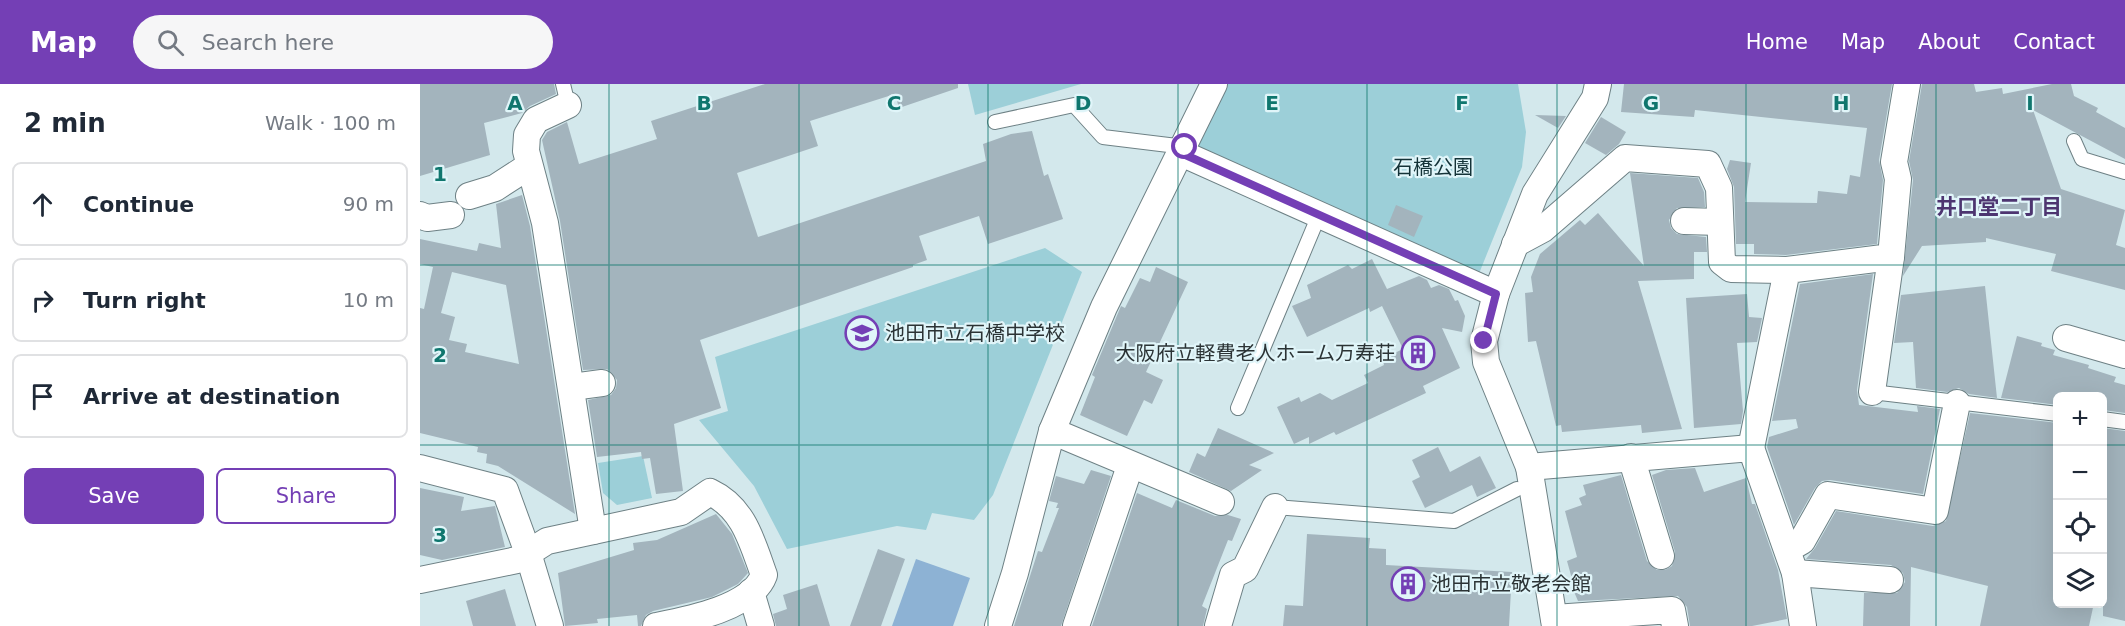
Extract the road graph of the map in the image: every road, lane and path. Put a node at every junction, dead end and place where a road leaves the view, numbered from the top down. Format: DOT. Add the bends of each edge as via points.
graph roads {
  1 [pos="1214,84"];
  2 [pos="1599,84"];
  3 [pos="1907,84"];
  4 [pos="566,95"];
  5 [pos="995,122"];
  6 [pos="2074,141"];
  7 [pos="1183,150"];
  8 [pos="529,166"];
  9 [pos="2125,172"];
  10 [pos="469,196"];
  11 [pos="420,215"];
  12 [pos="451,215"];
  13 [pos="1319,215"];
  14 [pos="1684,221"];
  15 [pos="1720,222"];
  16 [pos="1515,244"];
  17 [pos="1891,257"];
  18 [pos="1787,270"];
  19 [pos="1496,294"];
  20 [pos="2066,338"];
  21 [pos="2112,358"];
  22 [pos="602,383"];
  23 [pos="572,387"];
  24 [pos="1872,392"];
  25 [pos="1957,403"];
  26 [pos="1238,408"];
  27 [pos="2053,413"];
  28 [pos="2107,420"];
  29 [pos="2125,422"];
  30 [pos="1052,431"];
  31 [pos="1751,448"];
  32 [pos="1631,456"];
  33 [pos="1130,466"];
  34 [pos="1529,467"];
  35 [pos="420,468"];
  36 [pos="1517,489"];
  37 [pos="1221,502"];
  38 [pos="1275,507"];
  39 [pos="593,531"];
  40 [pos="1788,549"];
  41 [pos="528,553"];
  42 [pos="1661,556"];
  43 [pos="1796,573"];
  44 [pos="420,580"];
  45 [pos="1890,580"];
  46 [pos="751,592"];
  47 [pos="1554,622"];
  48 [pos="550,626"];
  49 [pos="656,626"];
  50 [pos="761,626"];
  51 [pos="998,626"];
  52 [pos="1076,626"];
  53 [pos="1218,626"];
  54 [pos="1675,626"];
  55 [pos="1803,626"];
  1 -- 7 [label="street"];
  2 -- 16 [label="street" via="1595,98 1535,194"];
  3 -- 17 [label="street" via="1894,162 1898,179"];
  4 -- 8 [label="street" via="536,120 527,135"];
  5 -- 7 [label="lane" via="1074,105 1103,137"];
  6 -- 9 [label="lane" via="2082,159"];
  7 -- 13 [label="street"];
  7 -- 30 [label="street" via="1104,307"];
  8 -- 10 [label="street" via="495,188"];
  8 -- 23 [label="street" via="545,223"];
  10 -- 12 [label="lane"];
  11 -- 12 [label="street"];
  13 -- 19 [label="street"];
  13 -- 26 [label="lane"];
  14 -- 15 [label="street"];
  15 -- 16 [label="street" via="1719,188 1708,164 1625,158 1543,229"];
  15 -- 18 [label="street" via="1722,262 1731,269"];
  16 -- 19 [label="street"];
  17 -- 18 [label="street"];
  17 -- 24 [label="street"];
  18 -- 31 [label="street"];
  19 -- 34 [label="street" via="1484,341 1486,362"];
  20 -- 21 [label="street"];
  22 -- 23 [label="street"];
  23 -- 39 [label="street"];
  24 -- 25 [label="lane"];
  25 -- 27 [label="lane"];
  25 -- 40 [label="street" via="1935,511 1828,495 1802,541"];
  28 -- 29 [label="lane"];
  30 -- 33 [label="street"];
  30 -- 51 [label="street"];
  31 -- 32 [label="street"];
  31 -- 40 [label="street"];
  32 -- 34 [label="street"];
  32 -- 42 [label="street"];
  33 -- 37 [label="street"];
  33 -- 52 [label="street"];
  34 -- 47 [label="street"];
  35 -- 41 [label="street" via="505,490"];
  36 -- 38 [label="lane" via="1454,521"];
  38 -- 53 [label="street" via="1245,569 1233,575"];
  39 -- 41 [label="street" via="547,541"];
  39 -- 46 [label="street" via="681,512 710,492 725,499 739,514 750,535 764,575 761,584"];
  40 -- 43 [label="street"];
  41 -- 44 [label="street" via="517,560"];
  41 -- 48 [label="street"];
  43 -- 45 [label="street"];
  43 -- 55 [label="street"];
  46 -- 49 [label="street" via="721,610"];
  46 -- 50 [label="street"];
  47 -- 54 [label="street" via="1672,610"];
}
